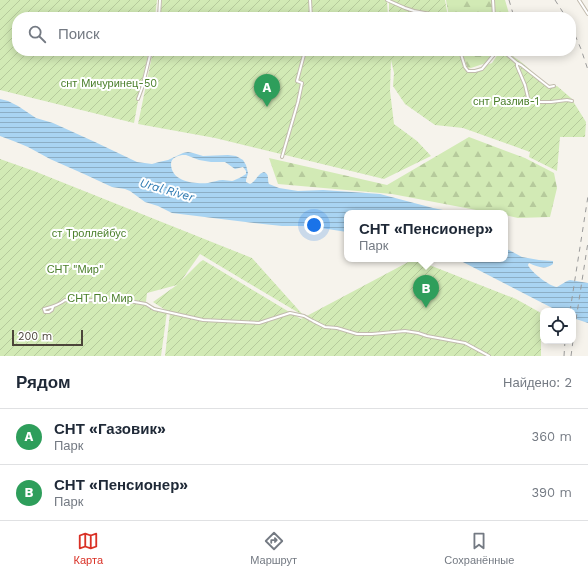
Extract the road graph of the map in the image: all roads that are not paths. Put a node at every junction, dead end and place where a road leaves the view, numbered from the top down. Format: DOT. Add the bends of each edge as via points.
graph roads {
  1 [pos="160,0"];
  2 [pos="310,0"];
  3 [pos="388,0"];
  4 [pos="493,0"];
  5 [pos="579,0"];
  6 [pos="588,4"];
  7 [pos="584,8"];
  8 [pos="159,12"];
  9 [pos="310,12"];
  10 [pos="420,12"];
  11 [pos="494,12"];
  12 [pos="588,14"];
  13 [pos="150,56"];
  14 [pos="304,56"];
  15 [pos="462,56"];
  16 [pos="493,56"];
  17 [pos="509,56"];
  18 [pos="517,63"];
  19 [pos="554,86"];
  20 [pos="138,99"];
  21 [pos="572,101"];
  22 [pos="282,157"];
  23 [pos="54,307"];
  24 [pos="489,356"];
  1 -- 8 [label="street"];
  2 -- 9 [label="street"];
  3 -- 10 [label="street"];
  4 -- 11 [label="street"];
  5 -- 7 [label="street"];
  6 -- 7 [label="street"];
  7 -- 12 [label="street"];
  13 -- 20 [label="street"];
  14 -- 22 [label="street" via="296,81 302,83 300,94"];
  15 -- 16 [label="street" via="465,67 474,71 482,69"];
  17 -- 18 [label="street"];
  18 -- 19 [label="street" via="549,86"];
  18 -- 21 [label="street" via="529,102"];
  23 -- 24 [label="street" via="65,300 129,301 203,320 259,323 290,313 304,316 325,327 357,334 405,331 465,343"];
}
